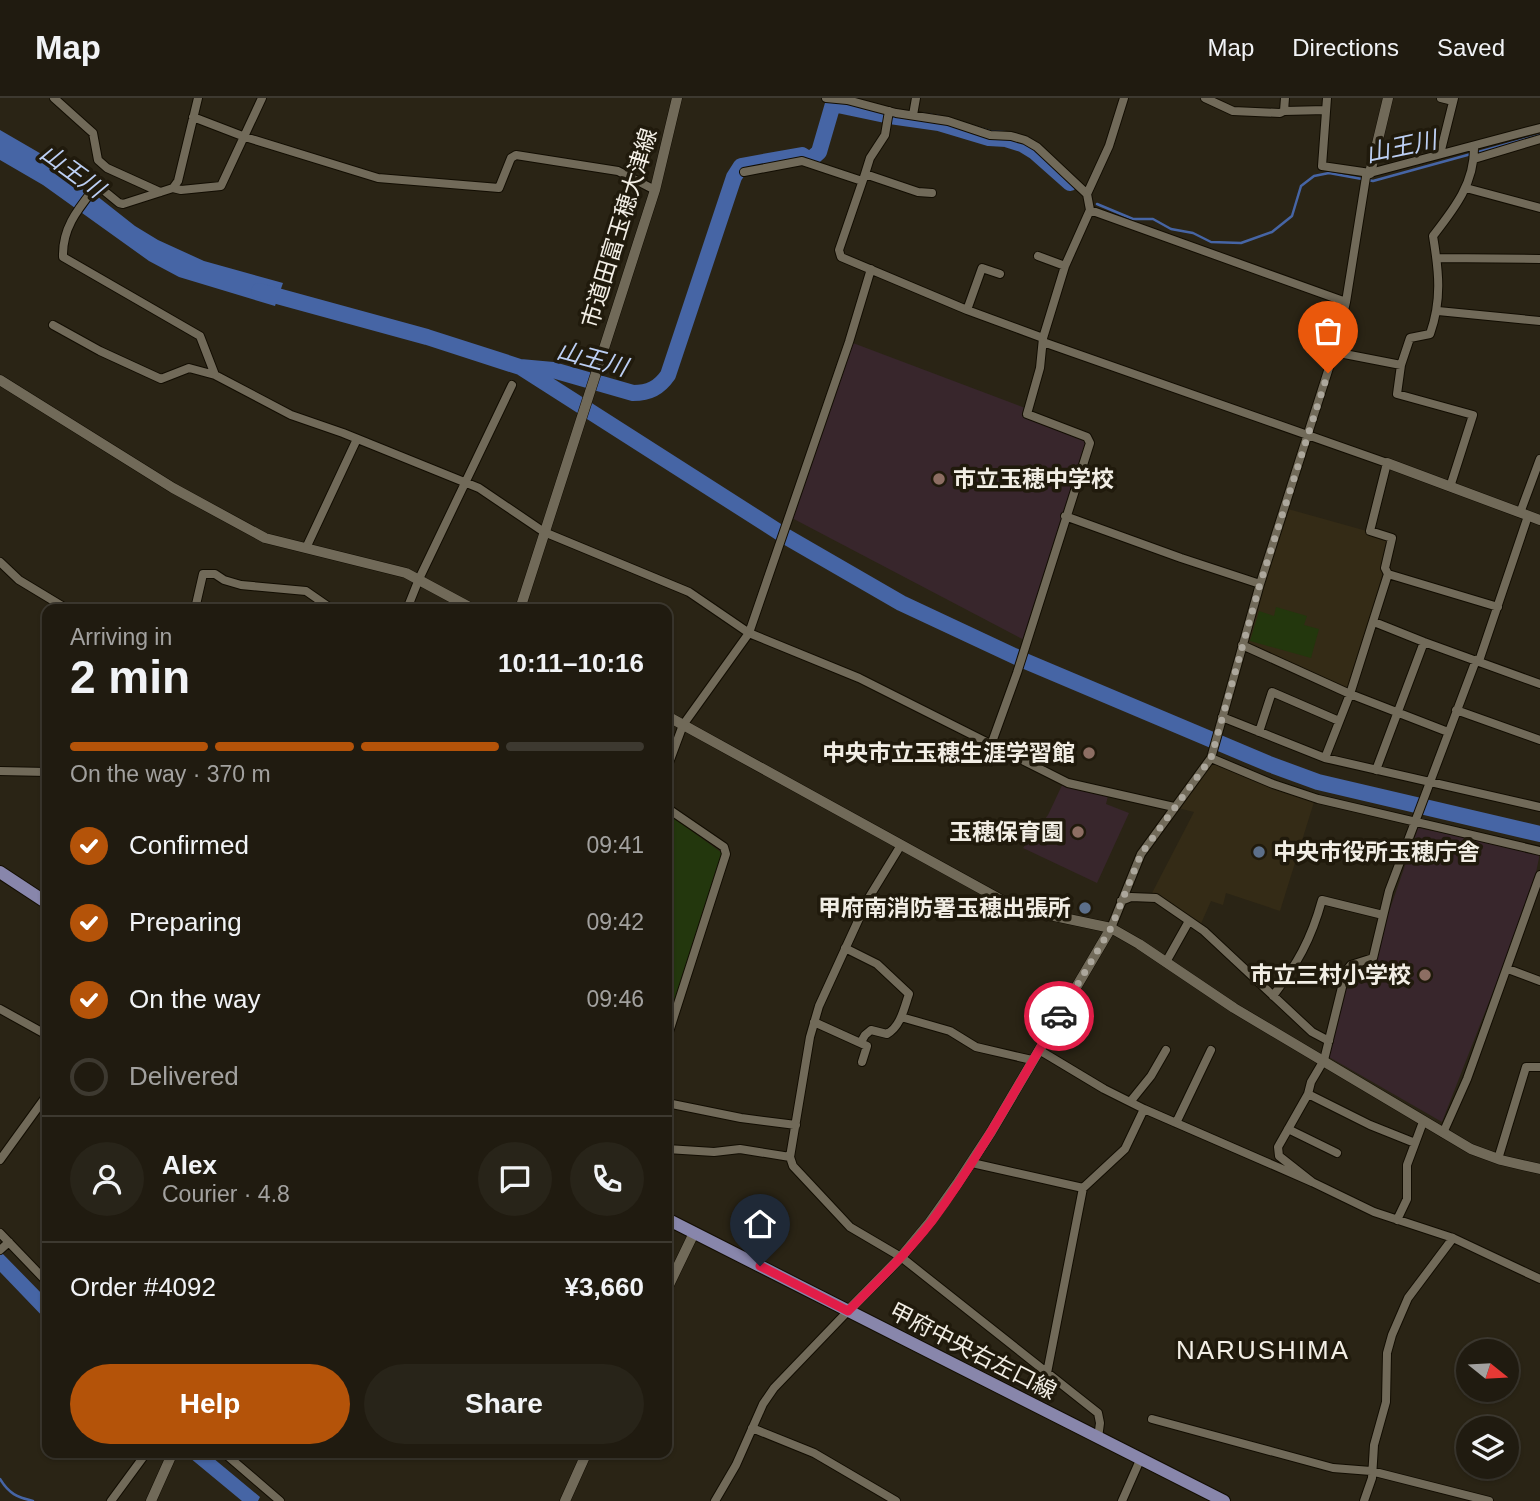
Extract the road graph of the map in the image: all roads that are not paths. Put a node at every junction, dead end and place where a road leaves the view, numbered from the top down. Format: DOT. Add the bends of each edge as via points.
graph roads {
  1 [pos="54,98"];
  2 [pos="198,98"];
  3 [pos="262,98"];
  4 [pos="677,98"];
  5 [pos="826,98"];
  6 [pos="916,98"];
  7 [pos="1124,98"];
  8 [pos="1205,98"];
  9 [pos="1285,98"];
  10 [pos="1327,98"];
  11 [pos="1388,98"];
  12 [pos="1441,98"];
  13 [pos="1453,100"];
  14 [pos="1326,110"];
  15 [pos="889,111"];
  16 [pos="1284,111"];
  17 [pos="913,115"];
  18 [pos="193,117"];
  19 [pos="1540,128"];
  20 [pos="245,137"];
  21 [pos="1540,139"];
  22 [pos="1474,152"];
  23 [pos="1440,154"];
  24 [pos="744,172"];
  25 [pos="864,177"];
  26 [pos="1367,179"];
  27 [pos="173,188"];
  28 [pos="1466,188"];
  29 [pos="655,190"];
  30 [pos="160,192"];
  31 [pos="932,193"];
  32 [pos="1087,194"];
  33 [pos="1540,208"];
  34 [pos="1090,210"];
  35 [pos="1038,256"];
  36 [pos="1437,258"];
  37 [pos="1540,260"];
  38 [pos="1065,266"];
  39 [pos="871,269"];
  40 [pos="1000,274"];
  41 [pos="1346,303"];
  42 [pos="967,310"];
  43 [pos="1438,311"];
  44 [pos="1540,321"];
  45 [pos="53,325"];
  46 [pos="1043,340"];
  47 [pos="1334,352"];
  48 [pos="1401,365"];
  49 [pos="215,375"];
  50 [pos="0,380"];
  51 [pos="512,385"];
  52 [pos="1309,434"];
  53 [pos="358,439"];
  54 [pos="1540,459"];
  55 [pos="1387,463"];
  56 [pos="466,483"];
  57 [pos="1450,487"];
  58 [pos="1524,514"];
  59 [pos="1065,516"];
  60 [pos="1540,520"];
  61 [pos="544,533"];
  62 [pos="306,548"];
  63 [pos="0,562"];
  64 [pos="1388,574"];
  65 [pos="419,579"];
  66 [pos="1260,584"];
  67 [pos="59,604"];
  68 [pos="196,604"];
  69 [pos="325,604"];
  70 [pos="409,604"];
  71 [pos="464,604"];
  72 [pos="522,604"];
  73 [pos="1498,607"];
  74 [pos="1374,622"];
  75 [pos="750,632"];
  76 [pos="1424,642"];
  77 [pos="1242,645"];
  78 [pos="1478,660"];
  79 [pos="1540,684"];
  80 [pos="1350,694"];
  81 [pos="1456,710"];
  82 [pos="1396,713"];
  83 [pos="1222,717"];
  84 [pos="672,719"];
  85 [pos="1339,721"];
  86 [pos="683,725"];
  87 [pos="1259,732"];
  88 [pos="1448,732"];
  89 [pos="1540,739"];
  90 [pos="992,745"];
  91 [pos="672,755"];
  92 [pos="1211,758"];
  93 [pos="1325,758"];
  94 [pos="1376,770"];
  95 [pos="0,771"];
  96 [pos="42,772"];
  97 [pos="1429,782"];
  98 [pos="1174,807"];
  99 [pos="1540,807"];
  100 [pos="672,811"];
  101 [pos="1414,822"];
  102 [pos="901,845"];
  103 [pos="1540,851"];
  104 [pos="0,872"];
  105 [pos="1540,875"];
  106 [pos="42,900"];
  107 [pos="1121,901"];
  108 [pos="1383,915"];
  109 [pos="1189,921"];
  110 [pos="1111,928"];
  111 [pos="845,948"];
  112 [pos="1166,962"];
  113 [pos="1507,969"];
  114 [pos="1540,981"];
  115 [pos="1273,996"];
  116 [pos="0,1009"];
  117 [pos="901,1017"];
  118 [pos="672,1022"];
  119 [pos="814,1022"];
  120 [pos="42,1032"];
  121 [pos="1329,1041"];
  122 [pos="861,1042"];
  123 [pos="1038,1050"];
  124 [pos="1166,1050"];
  125 [pos="1211,1050"];
  126 [pos="1032,1060"];
  127 [pos="1324,1060"];
  128 [pos="862,1062"];
  129 [pos="1540,1067"];
  130 [pos="1308,1094"];
  131 [pos="42,1101"];
  132 [pos="1130,1102"];
  133 [pos="672,1104"];
  134 [pos="1144,1109"];
  135 [pos="1423,1122"];
  136 [pos="1176,1123"];
  137 [pos="796,1125"];
  138 [pos="1288,1129"];
  139 [pos="1443,1133"];
  140 [pos="1415,1143"];
  141 [pos="672,1149"];
  142 [pos="1337,1153"];
  143 [pos="790,1157"];
  144 [pos="1498,1159"];
  145 [pos="0,1160"];
  146 [pos="972,1163"];
  147 [pos="1540,1169"];
  148 [pos="1312,1181"];
  149 [pos="1083,1188"];
  150 [pos="1397,1220"];
  151 [pos="672,1222"];
  152 [pos="0,1233"];
  153 [pos="694,1233"];
  154 [pos="1453,1238"];
  155 [pos="4,1246"];
  156 [pos="901,1257"];
  157 [pos="42,1278"];
  158 [pos="1540,1278"];
  159 [pos="672,1279"];
  160 [pos="848,1311"];
  161 [pos="1046,1373"];
  162 [pos="1152,1419"];
  163 [pos="752,1428"];
  164 [pos="1098,1438"];
  165 [pos="143,1458"];
  166 [pos="170,1458"];
  167 [pos="230,1458"];
  168 [pos="584,1458"];
  169 [pos="1140,1460"];
  170 [pos="1371,1471"];
  171 [pos="1218,1499"];
  172 [pos="111,1501"];
  173 [pos="151,1501"];
  174 [pos="280,1501"];
  175 [pos="565,1501"];
  176 [pos="715,1501"];
  177 [pos="896,1501"];
  178 [pos="1122,1501"];
  179 [pos="1364,1501"];
  180 [pos="1489,1501"];
  1 -- 30 [label="street" via="93,133 98,160 107,168"];
  2 -- 18 [label="street"];
  3 -- 20 [label="street"];
  4 -- 29 [label="street, 市道田富玉穂大津線"];
  5 -- 15 [label="street"];
  6 -- 17 [label="street"];
  7 -- 32 [label="street"];
  8 -- 16 [label="street" via="1233,111"];
  9 -- 16 [label="street"];
  10 -- 14 [label="street"];
  11 -- 26 [label="street"];
  12 -- 13 [label="street"];
  13 -- 23 [label="street"];
  14 -- 16 [label="street"];
  14 -- 26 [label="street" via="1322,166"];
  15 -- 17 [label="street"];
  15 -- 25 [label="street" via="885,135"];
  17 -- 32 [label="street" via="1025,141"];
  18 -- 20 [label="street"];
  18 -- 27 [label="street"];
  19 -- 22 [label="street"];
  20 -- 27 [label="street" via="221,186"];
  20 -- 29 [label="street" via="388,180 499,188 516,155 618,171"];
  21 -- 22 [label="street"];
  22 -- 23 [label="street"];
  22 -- 28 [label="street"];
  23 -- 26 [label="street"];
  24 -- 25 [label="street" via="802,160"];
  25 -- 31 [label="street"];
  25 -- 39 [label="street" via="839,250 841,257"];
  26 -- 41 [label="street"];
  27 -- 30 [label="street"];
  28 -- 33 [label="street"];
  28 -- 36 [label="street" via="1433,236"];
  29 -- 61 [label="street, 市道田富玉穂大津線"];
  30 -- 49 [label="street" via="119,203 97,185 62,241 63,257 200,336"];
  32 -- 34 [label="street"];
  34 -- 38 [label="street"];
  34 -- 41 [label="street"];
  35 -- 38 [label="street"];
  36 -- 37 [label="street"];
  36 -- 43 [label="street"];
  38 -- 46 [label="street"];
  39 -- 42 [label="street"];
  39 -- 75 [label="street"];
  40 -- 42 [label="street" via="982,268"];
  41 -- 47 [label="street"];
  42 -- 46 [label="street"];
  43 -- 44 [label="street"];
  43 -- 48 [label="street" via="1430,334 1410,338"];
  45 -- 49 [label="street" via="162,379 189,368"];
  46 -- 52 [label="street"];
  46 -- 59 [label="street" via="1027,414 1087,437 1090,443"];
  47 -- 48 [label="street"];
  47 -- 52 [label="street"];
  48 -- 57 [label="street" via="1397,394 1473,415"];
  49 -- 53 [label="street" via="291,415"];
  50 -- 62 [label="street" via="239,525 265,538"];
  51 -- 56 [label="street"];
  52 -- 55 [label="street"];
  52 -- 66 [label="street"];
  53 -- 56 [label="street"];
  53 -- 62 [label="street"];
  54 -- 58 [label="street"];
  55 -- 57 [label="street"];
  55 -- 64 [label="street" via="1370,531 1392,538 1385,568"];
  56 -- 61 [label="street"];
  56 -- 65 [label="street"];
  57 -- 58 [label="street"];
  58 -- 60 [label="street"];
  58 -- 73 [label="street"];
  59 -- 66 [label="street"];
  59 -- 90 [label="street"];
  61 -- 72 [label="street, 市道田富玉穂大津線"];
  61 -- 75 [label="street" via="689,592"];
  62 -- 65 [label="street"];
  63 -- 67 [label="street" via="19,580"];
  64 -- 73 [label="street"];
  64 -- 74 [label="street"];
  65 -- 70 [label="street"];
  65 -- 71 [label="street"];
  66 -- 77 [label="street"];
  68 -- 69 [label="street" via="203,574 241,585 306,591"];
  73 -- 78 [label="street"];
  74 -- 76 [label="street"];
  74 -- 80 [label="street"];
  75 -- 86 [label="street"];
  75 -- 90 [label="street" via="859,678"];
  76 -- 78 [label="street"];
  76 -- 82 [label="street"];
  77 -- 80 [label="street"];
  77 -- 83 [label="street"];
  78 -- 79 [label="street"];
  78 -- 81 [label="street"];
  80 -- 82 [label="street"];
  80 -- 85 [label="street"];
  81 -- 88 [label="street"];
  81 -- 89 [label="street"];
  82 -- 88 [label="street"];
  82 -- 94 [label="street"];
  83 -- 87 [label="street"];
  83 -- 92 [label="street"];
  84 -- 86 [label="street"];
  85 -- 87 [label="street" via="1272,692"];
  85 -- 93 [label="street"];
  86 -- 91 [label="street"];
  86 -- 102 [label="street"];
  87 -- 93 [label="street"];
  88 -- 97 [label="street"];
  90 -- 98 [label="street" via="1068,783"];
  92 -- 98 [label="street"];
  92 -- 101 [label="street" via="1273,785"];
  93 -- 94 [label="street"];
  94 -- 97 [label="street"];
  95 -- 96 [label="street"];
  97 -- 99 [label="street"];
  97 -- 101 [label="street"];
  98 -- 107 [label="street" via="1141,854"];
  100 -- 118 [label="street" via="724,847 726,854"];
  101 -- 103 [label="street"];
  101 -- 108 [label="street"];
  102 -- 110 [label="street" via="1016,908"];
  102 -- 111 [label="street"];
  104 -- 106 [label="main road"];
  105 -- 113 [label="street"];
  107 -- 109 [label="street" via="1156,898"];
  107 -- 110 [label="street"];
  108 -- 115 [label="street" via="1322,901 1302,956"];
  108 -- 121 [label="street" via="1373,958 1346,971"];
  109 -- 112 [label="street"];
  109 -- 115 [label="street"];
  110 -- 112 [label="street"];
  110 -- 123 [label="street"];
  111 -- 117 [label="street" via="877,964 909,994"];
  111 -- 119 [label="street"];
  112 -- 127 [label="street"];
  113 -- 114 [label="street"];
  113 -- 139 [label="street"];
  115 -- 121 [label="street" via="1312,1032"];
  116 -- 120 [label="street"];
  117 -- 122 [label="street" via="892,1031 871,1030"];
  117 -- 126 [label="street" via="950,1031 976,1047"];
  119 -- 122 [label="street"];
  119 -- 137 [label="street"];
  121 -- 127 [label="street"];
  122 -- 128 [label="street" via="867,1046"];
  123 -- 126 [label="street"];
  123 -- 132 [label="street"];
  124 -- 132 [label="street"];
  125 -- 136 [label="street"];
  126 -- 146 [label="street"];
  127 -- 130 [label="street"];
  127 -- 135 [label="street"];
  129 -- 144 [label="street" via="1526,1067"];
  130 -- 138 [label="street"];
  130 -- 140 [label="street"];
  131 -- 145 [label="street"];
  132 -- 134 [label="street"];
  133 -- 137 [label="street"];
  134 -- 136 [label="street"];
  134 -- 149 [label="street" via="1125,1149"];
  135 -- 139 [label="street"];
  135 -- 140 [label="street"];
  136 -- 148 [label="street"];
  137 -- 143 [label="street"];
  138 -- 142 [label="street"];
  138 -- 148 [label="street" via="1278,1147 1279,1156"];
  139 -- 144 [label="street"];
  140 -- 150 [label="street" via="1407,1165 1407,1199"];
  141 -- 143 [label="street" via="740,1149"];
  143 -- 156 [label="street" via="793,1166 850,1227"];
  144 -- 147 [label="street"];
  146 -- 149 [label="street"];
  146 -- 156 [label="street"];
  148 -- 150 [label="street"];
  149 -- 161 [label="street"];
  150 -- 154 [label="street"];
  151 -- 153 [label="main road, 甲府中央右左口線"];
  152 -- 155 [label="street"];
  153 -- 159 [label="street"];
  153 -- 160 [label="main road, 甲府中央右左口線"];
  154 -- 158 [label="street"];
  154 -- 170 [label="street" via="1408,1298 1392,1335 1386,1402"];
  155 -- 157 [label="street"];
  156 -- 160 [label="street"];
  156 -- 161 [label="street"];
  160 -- 163 [label="street" via="774,1388"];
  160 -- 164 [label="main road, 甲府中央右左口線"];
  161 -- 164 [label="street" via="1098,1413"];
  162 -- 170 [label="street" via="1334,1468"];
  163 -- 176 [label="street"];
  163 -- 177 [label="street" via="814,1453"];
  164 -- 169 [label="main road, 甲府中央右左口線"];
  165 -- 172 [label="street"];
  166 -- 173 [label="street"];
  167 -- 174 [label="street"];
  168 -- 175 [label="street"];
  169 -- 171 [label="main road, 甲府中央右左口線"];
  169 -- 178 [label="street"];
  170 -- 179 [label="street"];
  170 -- 180 [label="street"];
}
